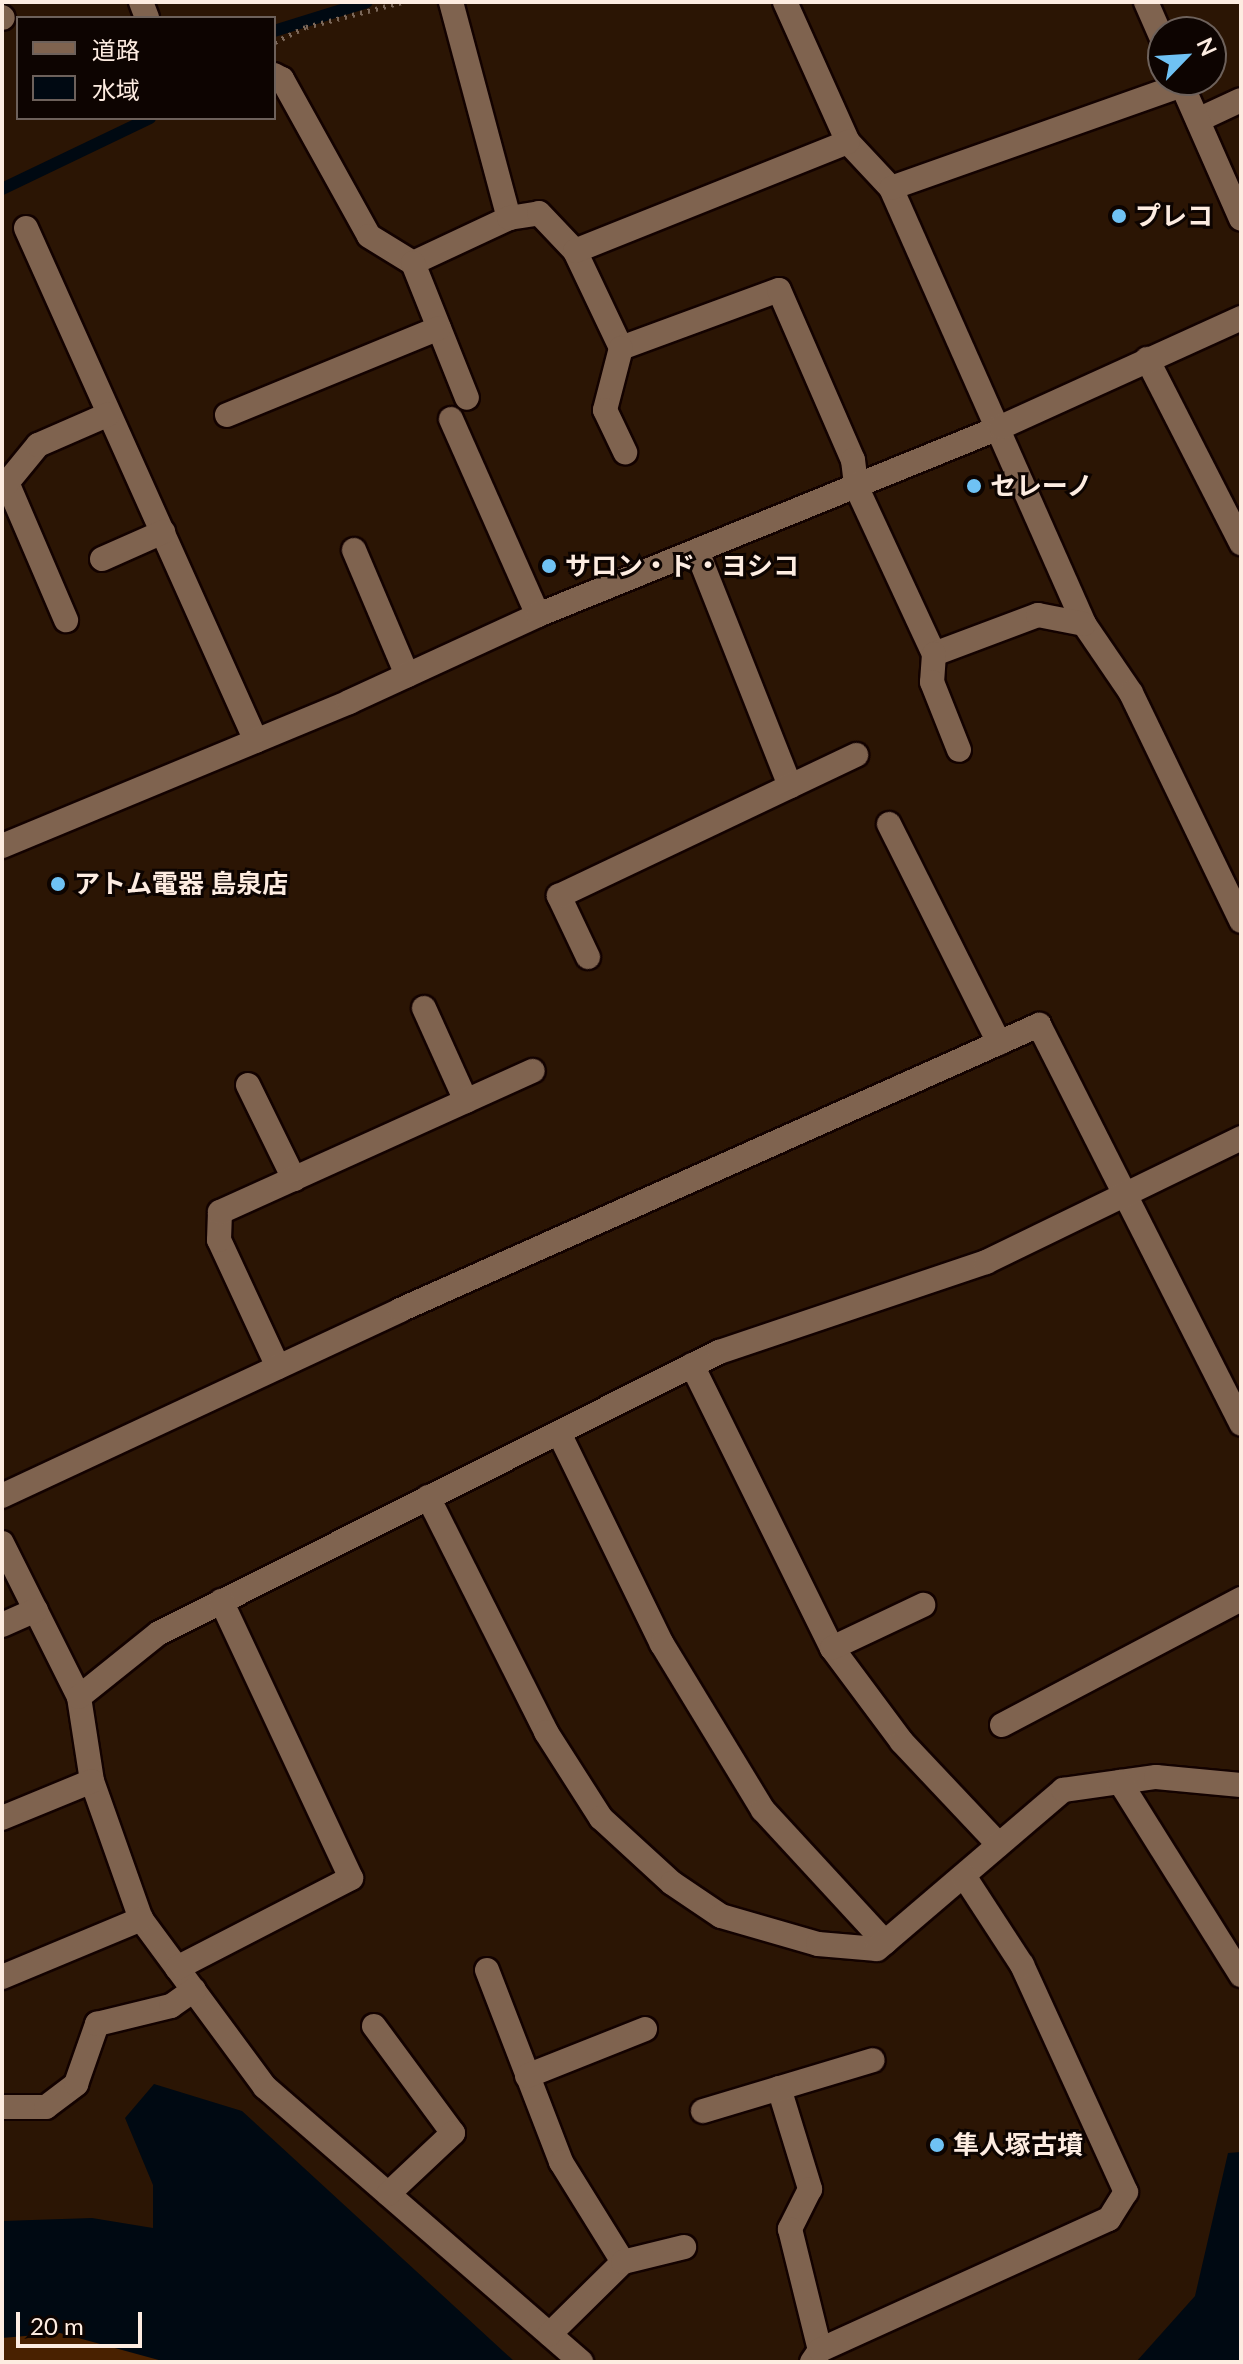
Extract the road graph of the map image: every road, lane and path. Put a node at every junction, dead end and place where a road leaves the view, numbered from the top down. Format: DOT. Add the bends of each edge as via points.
graph roads {
  1 [pos="402,2"];
  2 [pos="451,2"];
  3 [pos="785,2"];
  4 [pos="276,41"];
  5 [pos="276,76"];
  6 [pos="1147,94"];
  7 [pos="1187,96"];
  8 [pos="1241,100"];
  9 [pos="1198,120"];
  10 [pos="848,142"];
  11 [pos="891,188"];
  12 [pos="509,218"];
  13 [pos="1241,219"];
  14 [pos="26,228"];
  15 [pos="575,251"];
  16 [pos="413,263"];
  17 [pos="1241,318"];
  18 [pos="439,328"];
  19 [pos="621,348"];
  20 [pos="1147,359"];
  21 [pos="467,398"];
  22 [pos="109,414"];
  23 [pos="227,415"];
  24 [pos="451,419"];
  25 [pos="1001,427"];
  26 [pos="625,452"];
  27 [pos="856,486"];
  28 [pos="5,488"];
  29 [pos="1238,527"];
  30 [pos="163,532"];
  31 [pos="354,550"];
  32 [pos="697,551"];
  33 [pos="102,559"];
  34 [pos="538,615"];
  35 [pos="66,620"];
  36 [pos="1084,624"];
  37 [pos="934,654"];
  38 [pos="407,675"];
  39 [pos="256,741"];
  40 [pos="959,750"];
  41 [pos="856,755"];
  42 [pos="790,786"];
  43 [pos="889,824"];
  44 [pos="2,846"];
  45 [pos="1233,883"];
  46 [pos="1241,921"];
  47 [pos="588,957"];
  48 [pos="424,1008"];
  49 [pos="999,1043"];
  50 [pos="533,1071"];
  51 [pos="248,1085"];
  52 [pos="466,1101"];
  53 [pos="1241,1138"];
  54 [pos="294,1179"];
  55 [pos="1120,1194"];
  56 [pos="692,1365"];
  57 [pos="278,1367"];
  58 [pos="1241,1424"];
  59 [pos="559,1433"];
  60 [pos="2,1496"];
  61 [pos="428,1497"];
  62 [pos="2,1543"];
  63 [pos="1241,1599"];
  64 [pos="221,1601"];
  65 [pos="923,1605"];
  66 [pos="36,1610"];
  67 [pos="2,1625"];
  68 [pos="832,1648"];
  69 [pos="79,1697"];
  70 [pos="1002,1725"];
  71 [pos="1236,1778"];
  72 [pos="92,1781"];
  73 [pos="1120,1782"];
  74 [pos="2,1818"];
  75 [pos="999,1845"];
  76 [pos="964,1876"];
  77 [pos="141,1919"];
  78 [pos="885,1942"];
  79 [pos="177,1968"];
  80 [pos="487,1970"];
  81 [pos="1241,1975"];
  82 [pos="2,1977"];
  83 [pos="194,1990"];
  84 [pos="374,2026"];
  85 [pos="645,2029"];
  86 [pos="873,2060"];
  87 [pos="527,2076"];
  88 [pos="779,2088"];
  89 [pos="2,2107"];
  90 [pos="703,2111"];
  91 [pos="388,2194"];
  92 [pos="684,2247"];
  93 [pos="623,2262"];
  94 [pos="550,2334"];
  95 [pos="816,2356"];
  96 [pos="581,2362"];
  1 -- 4 [label="path" via="306,27"];
  2 -- 12 [label="street"];
  3 -- 10 [label="street"];
  5 -- 16 [label="street" via="369,236"];
  6 -- 11 [label="street"];
  7 -- 9 [label="street"];
  8 -- 9 [label="street"];
  9 -- 13 [label="street"];
  10 -- 11 [label="street"];
  10 -- 15 [label="street"];
  11 -- 25 [label="street"];
  12 -- 15 [label="street" via="539,213"];
  12 -- 16 [label="street"];
  14 -- 22 [label="street"];
  15 -- 19 [label="street"];
  16 -- 18 [label="street"];
  17 -- 20 [label="street"];
  18 -- 21 [label="street"];
  18 -- 23 [label="street"];
  19 -- 26 [label="street" via="605,410"];
  19 -- 27 [label="street" via="779,290 853,460"];
  20 -- 25 [label="street"];
  20 -- 29 [label="street"];
  22 -- 28 [label="street" via="38,445"];
  22 -- 30 [label="street"];
  24 -- 34 [label="street"];
  25 -- 27 [label="street"];
  25 -- 36 [label="street"];
  27 -- 32 [label="street"];
  27 -- 37 [label="street"];
  28 -- 35 [label="street"];
  30 -- 33 [label="street"];
  30 -- 39 [label="street"];
  31 -- 38 [label="street"];
  32 -- 34 [label="street"];
  32 -- 42 [label="street"];
  34 -- 38 [label="street"];
  36 -- 37 [label="street" via="1038,615"];
  36 -- 45 [label="street" via="1131,693"];
  37 -- 40 [label="street" via="932,682"];
  38 -- 39 [label="street"];
  39 -- 44 [label="street"];
  41 -- 42 [label="street"];
  42 -- 47 [label="street" via="559,896"];
  43 -- 49 [label="street"];
  45 -- 46 [label="street"];
  48 -- 52 [label="street"];
  49 -- 55 [label="street" via="1039,1025"];
  49 -- 57 [label="street"];
  50 -- 52 [label="street"];
  51 -- 54 [label="street"];
  52 -- 54 [label="street"];
  53 -- 55 [label="street"];
  54 -- 57 [label="street" via="220,1212 219,1240"];
  55 -- 56 [label="street" via="986,1262"];
  55 -- 58 [label="street"];
  56 -- 59 [label="street"];
  56 -- 68 [label="street"];
  57 -- 60 [label="street"];
  59 -- 61 [label="street"];
  59 -- 78 [label="street" via="662,1644 730,1759 763,1810"];
  61 -- 64 [label="street"];
  61 -- 78 [label="street" via="546,1732 601,1818 672,1883 721,1916 818,1944 877,1949"];
  62 -- 66 [label="street"];
  63 -- 70 [label="street"];
  64 -- 69 [label="street" via="159,1633"];
  64 -- 79 [label="street" via="351,1878"];
  65 -- 68 [label="street"];
  66 -- 67 [label="street"];
  66 -- 69 [label="street"];
  68 -- 75 [label="street" via="902,1742"];
  69 -- 72 [label="street"];
  71 -- 73 [label="street"];
  72 -- 74 [label="street"];
  72 -- 77 [label="street"];
  73 -- 75 [label="street" via="1063,1790"];
  73 -- 81 [label="street"];
  75 -- 76 [label="street"];
  76 -- 78 [label="street"];
  76 -- 95 [label="street" via="1022,1965 1126,2192 1109,2219"];
  77 -- 79 [label="street"];
  77 -- 82 [label="street"];
  79 -- 83 [label="street"];
  80 -- 87 [label="street"];
  83 -- 89 [label="street" via="171,2006 97,2024 76,2084 46,2107"];
  83 -- 91 [label="street" via="265,2087"];
  84 -- 91 [label="street" via="453,2133"];
  85 -- 87 [label="street"];
  86 -- 88 [label="street"];
  87 -- 93 [label="street" via="561,2162"];
  88 -- 90 [label="street"];
  88 -- 95 [label="street" via="810,2189 790,2229"];
  91 -- 94 [label="street"];
  92 -- 93 [label="street"];
  93 -- 94 [label="street"];
  94 -- 96 [label="street"];
}
